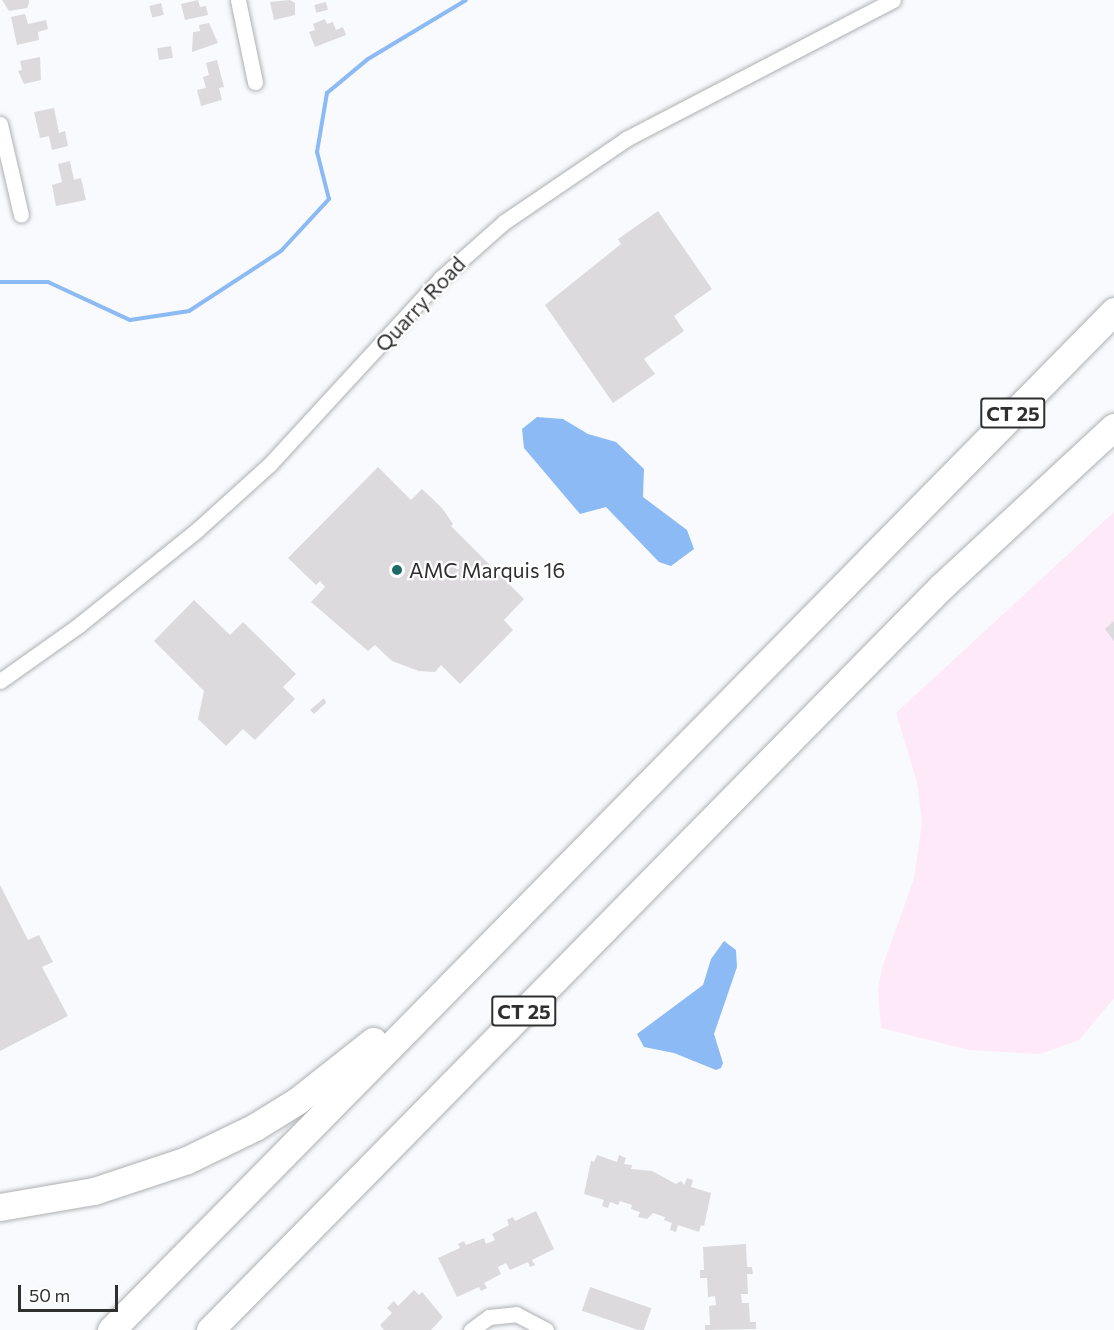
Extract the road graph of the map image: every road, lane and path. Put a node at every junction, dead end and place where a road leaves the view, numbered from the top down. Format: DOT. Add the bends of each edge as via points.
graph roads {
  1 [pos="238,0"];
  2 [pos="893,0"];
  3 [pos="255,82"];
  4 [pos="0,124"];
  5 [pos="21,215"];
  6 [pos="1114,311"];
  7 [pos="1114,427"];
  8 [pos="0,681"];
  9 [pos="509,926"];
  10 [pos="0,1207"];
  11 [pos="307,1232"];
  12 [pos="111,1330"];
  13 [pos="210,1330"];
  14 [pos="222,1330"];
  15 [pos="471,1330"];
  16 [pos="546,1330"];
  1 -- 3 [label="street"];
  2 -- 8 [label="street, Quarry Road" via="626,139 504,222 441,278 270,464 79,625"];
  4 -- 5 [label="street"];
  6 -- 9 [label="highway, CT 25"];
  7 -- 11 [label="highway, CT 25" via="942,586"];
  9 -- 10 [label="highway" via="338,1070 255,1127 187,1160 132,1180 73,1196"];
  9 -- 12 [label="highway, CT 25"];
  11 -- 13 [label="highway, CT 25"];
  11 -- 14 [label="highway"];
  15 -- 16 [label="street" via="489,1317 516,1314"];
}
